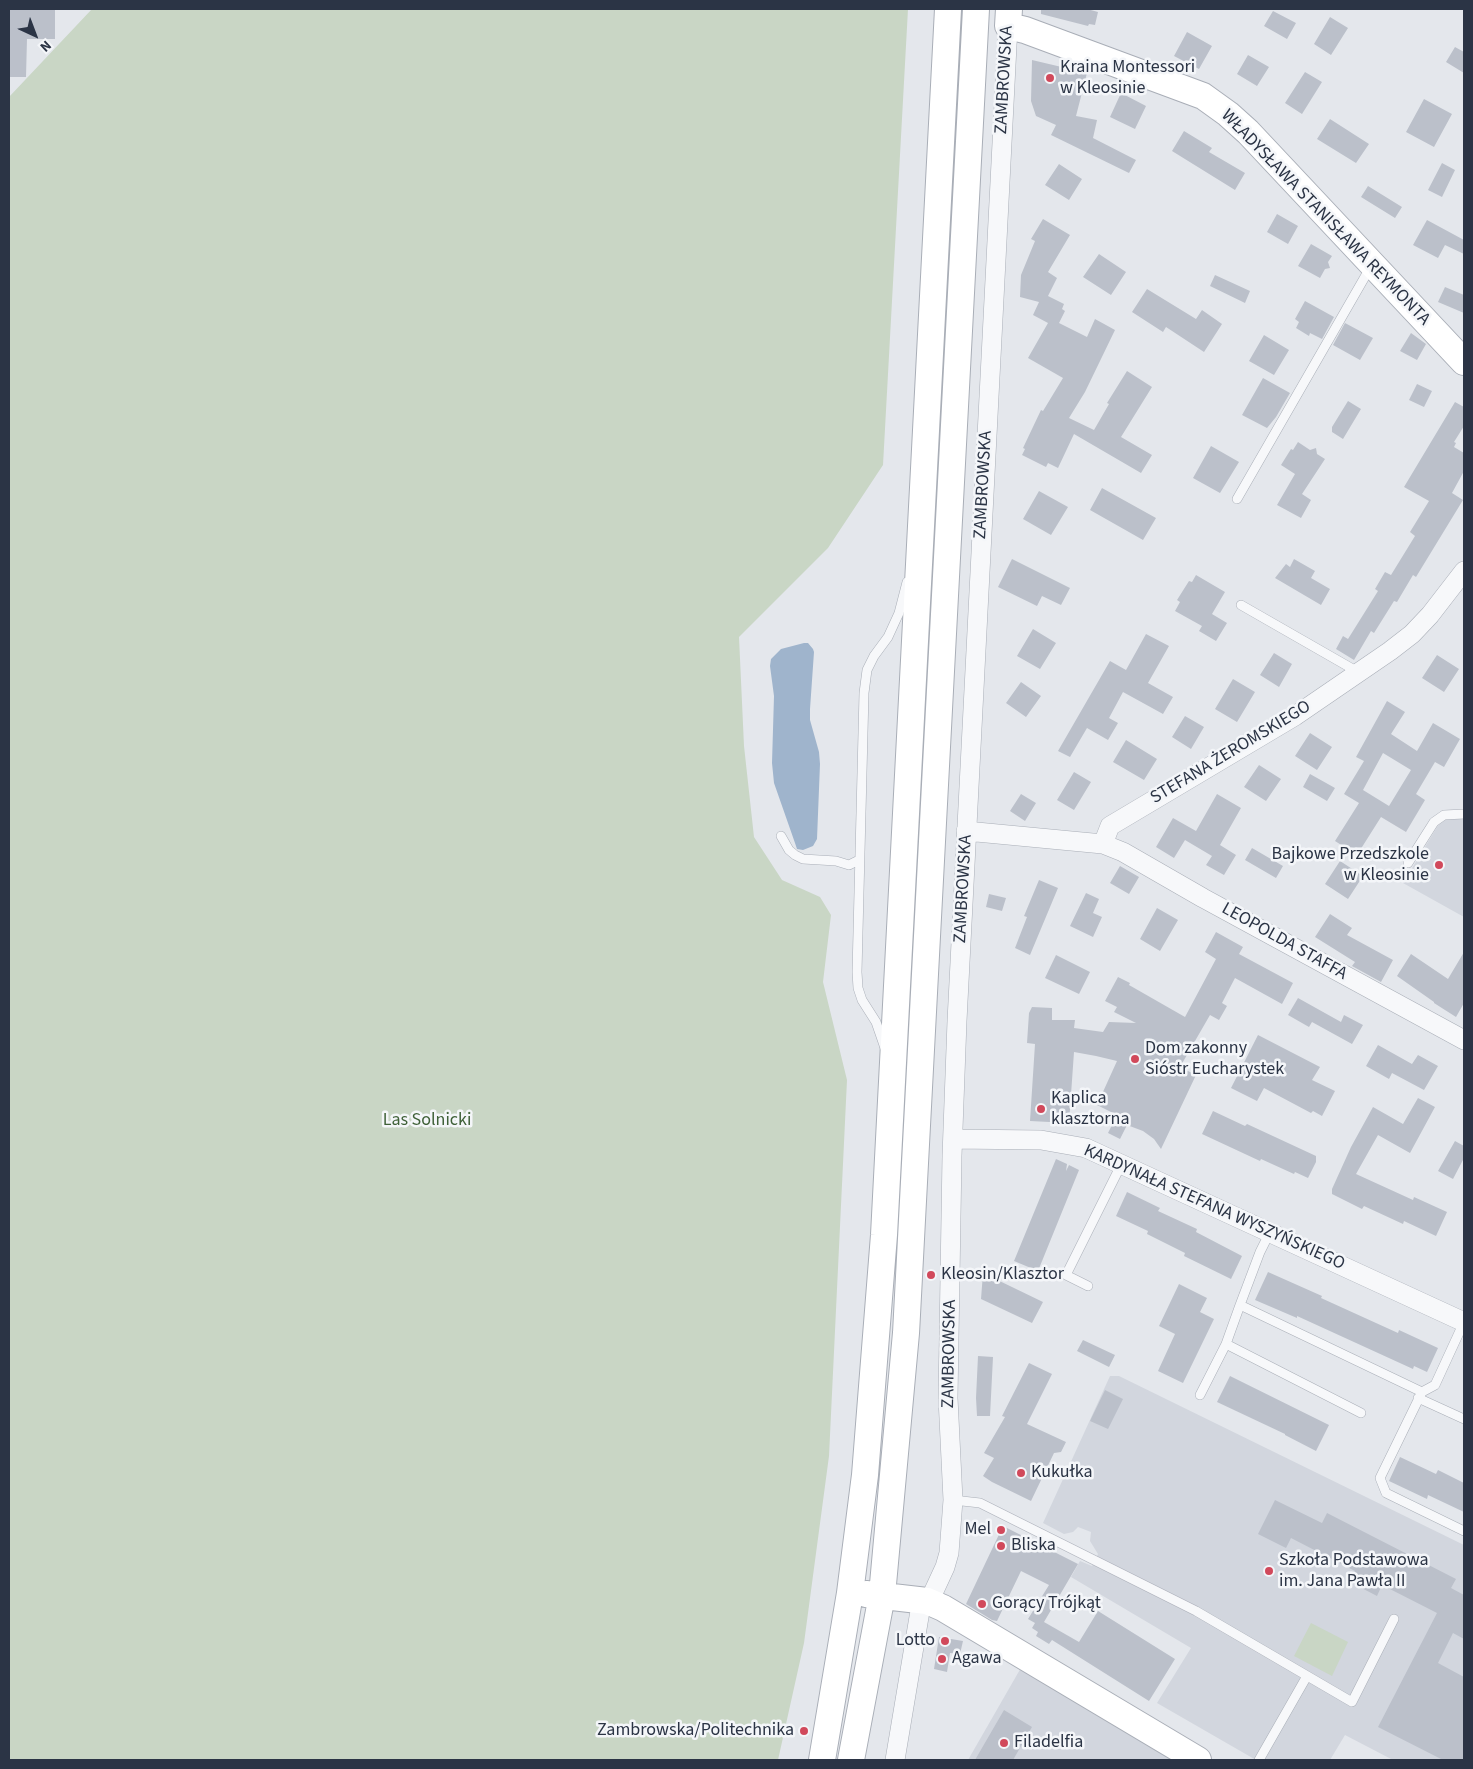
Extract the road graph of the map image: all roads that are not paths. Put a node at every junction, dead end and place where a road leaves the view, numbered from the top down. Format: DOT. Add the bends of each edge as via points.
graph roads {
  1 [pos="948,9"];
  2 [pos="976,9"];
  3 [pos="1008,18"];
  4 [pos="1372,264"];
  5 [pos="1464,362"];
  6 [pos="1237,500"];
  7 [pos="920,539"];
  8 [pos="1464,571"];
  9 [pos="1241,605"];
  10 [pos="1358,673"];
  11 [pos="1464,814"];
  12 [pos="966,831"];
  13 [pos="782,836"];
  14 [pos="1102,844"];
  15 [pos="859,860"];
  16 [pos="1408,863"];
  17 [pos="1464,1040"];
  18 [pos="893,1071"];
  19 [pos="953,1139"];
  20 [pos="1121,1165"];
  21 [pos="1270,1232"];
  22 [pos="1088,1286"];
  23 [pos="1240,1305"];
  24 [pos="1464,1322"];
  25 [pos="1226,1344"];
  26 [pos="1200,1395"];
  27 [pos="1420,1395"];
  28 [pos="1361,1412"];
  29 [pos="1464,1419"];
  30 [pos="953,1500"];
  31 [pos="1464,1531"];
  32 [pos="850,1593"];
  33 [pos="882,1594"];
  34 [pos="927,1601"];
  35 [pos="1394,1619"];
  36 [pos="1307,1676"];
  37 [pos="822,1760"];
  38 [pos="851,1760"];
  39 [pos="895,1760"];
  40 [pos="1198,1760"];
  41 [pos="1259,1760"];
  1 -- 7 [label="main road"];
  2 -- 33 [label="main road, ZAMBROWSKA" via="906,1333"];
  3 -- 4 [label="main road, WŁADYSŁAWA STANISŁAWA REYMONTA" via="1025,30 1203,96 1248,132"];
  3 -- 12 [label="street, ZAMBROWSKA"];
  4 -- 5 [label="main road, WŁADYSŁAWA STANISŁAWA REYMONTA"];
  4 -- 6 [label="lane"];
  7 -- 15 [label="lane" via="899,613 867,670"];
  7 -- 18 [label="main road"];
  8 -- 10 [label="street, STEFANA ŻEROMSKIEGO" via="1412,634"];
  9 -- 10 [label="lane"];
  10 -- 14 [label="street, STEFANA ŻEROMSKIEGO" via="1295,716 1110,826"];
  11 -- 16 [label="lane" via="1444,815 1434,822"];
  12 -- 14 [label="street"];
  12 -- 19 [label="street, ZAMBROWSKA"];
  13 -- 15 [label="lane" via="789,850 803,859 849,865"];
  14 -- 17 [label="street, LEOPOLDA STAFFA" via="1123,852"];
  15 -- 18 [label="lane" via="858,988 876,1022"];
  18 -- 32 [label="main road" via="869,1427"];
  19 -- 20 [label="street, KARDYNAŁA STEFANA WYSZYŃSKIEGO" via="1041,1140 1086,1148"];
  19 -- 30 [label="street, ZAMBROWSKA" via="948,1398"];
  20 -- 21 [label="street, KARDYNAŁA STEFANA WYSZYŃSKIEGO"];
  20 -- 22 [label="lane" via="1066,1275"];
  21 -- 23 [label="lane"];
  21 -- 24 [label="street, KARDYNAŁA STEFANA WYSZYŃSKIEGO"];
  23 -- 25 [label="lane"];
  23 -- 27 [label="lane"];
  24 -- 27 [label="lane" via="1435,1385"];
  25 -- 26 [label="lane"];
  25 -- 28 [label="lane"];
  27 -- 29 [label="lane"];
  27 -- 31 [label="lane" via="1380,1478 1386,1492"];
  30 -- 34 [label="street, ZAMBROWSKA" via="949,1552 942,1576"];
  30 -- 36 [label="lane" via="980,1503 1196,1612"];
  32 -- 33 [label="main road"];
  32 -- 37 [label="main road"];
  33 -- 34 [label="main road"];
  33 -- 38 [label="main road, ZAMBROWSKA"];
  34 -- 39 [label="street, ZAMBROWSKA" via="920,1611"];
  34 -- 40 [label="main road"];
  35 -- 36 [label="lane" via="1352,1702"];
  36 -- 41 [label="lane"];
}
